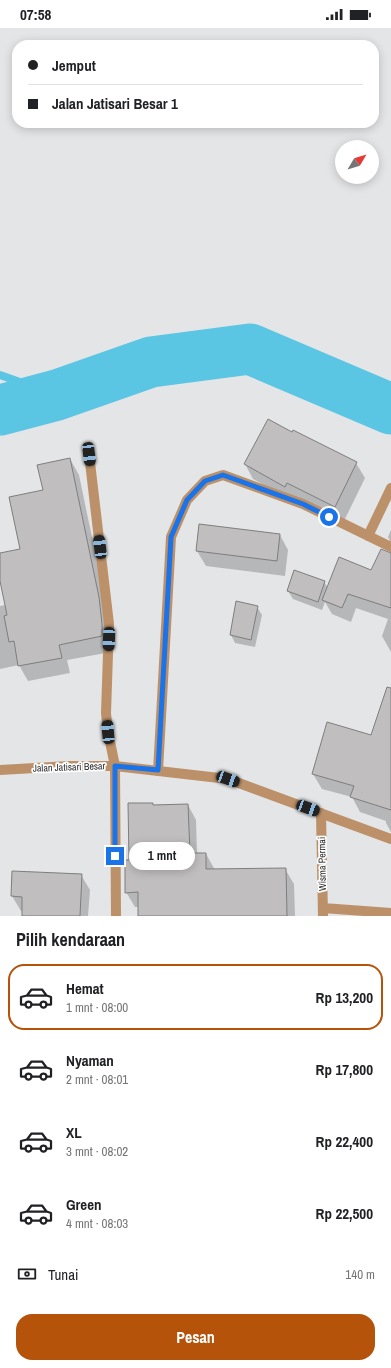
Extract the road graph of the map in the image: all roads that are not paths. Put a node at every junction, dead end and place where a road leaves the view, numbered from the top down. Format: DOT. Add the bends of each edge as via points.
graph roads {
  1 [pos="89,454"];
  2 [pos="391,488"];
  3 [pos="368,536"];
  4 [pos="391,547"];
  5 [pos="115,766"];
  6 [pos="0,770"];
  7 [pos="158,770"];
  8 [pos="321,813"];
  9 [pos="391,839"];
  10 [pos="323,912"];
  11 [pos="391,913"];
  12 [pos="116,916"];
  1 -- 5 [label="street" via="109,624 106,714"];
  2 -- 3 [label="street"];
  3 -- 4 [label="street"];
  3 -- 7 [label="street" via="303,504 223,475 205,481 187,500 171,537"];
  5 -- 6 [label="street, Jalan Jatisari Besar"];
  5 -- 7 [label="street, Jalan Jatisari Besar"];
  5 -- 12 [label="street"];
  7 -- 8 [label="street, Jalan Jatisari Besar" via="228,779"];
  8 -- 9 [label="street, Jalan Jatisari Besar"];
  8 -- 10 [label="street, Wisma Permai"];
  10 -- 11 [label="street"];
}
